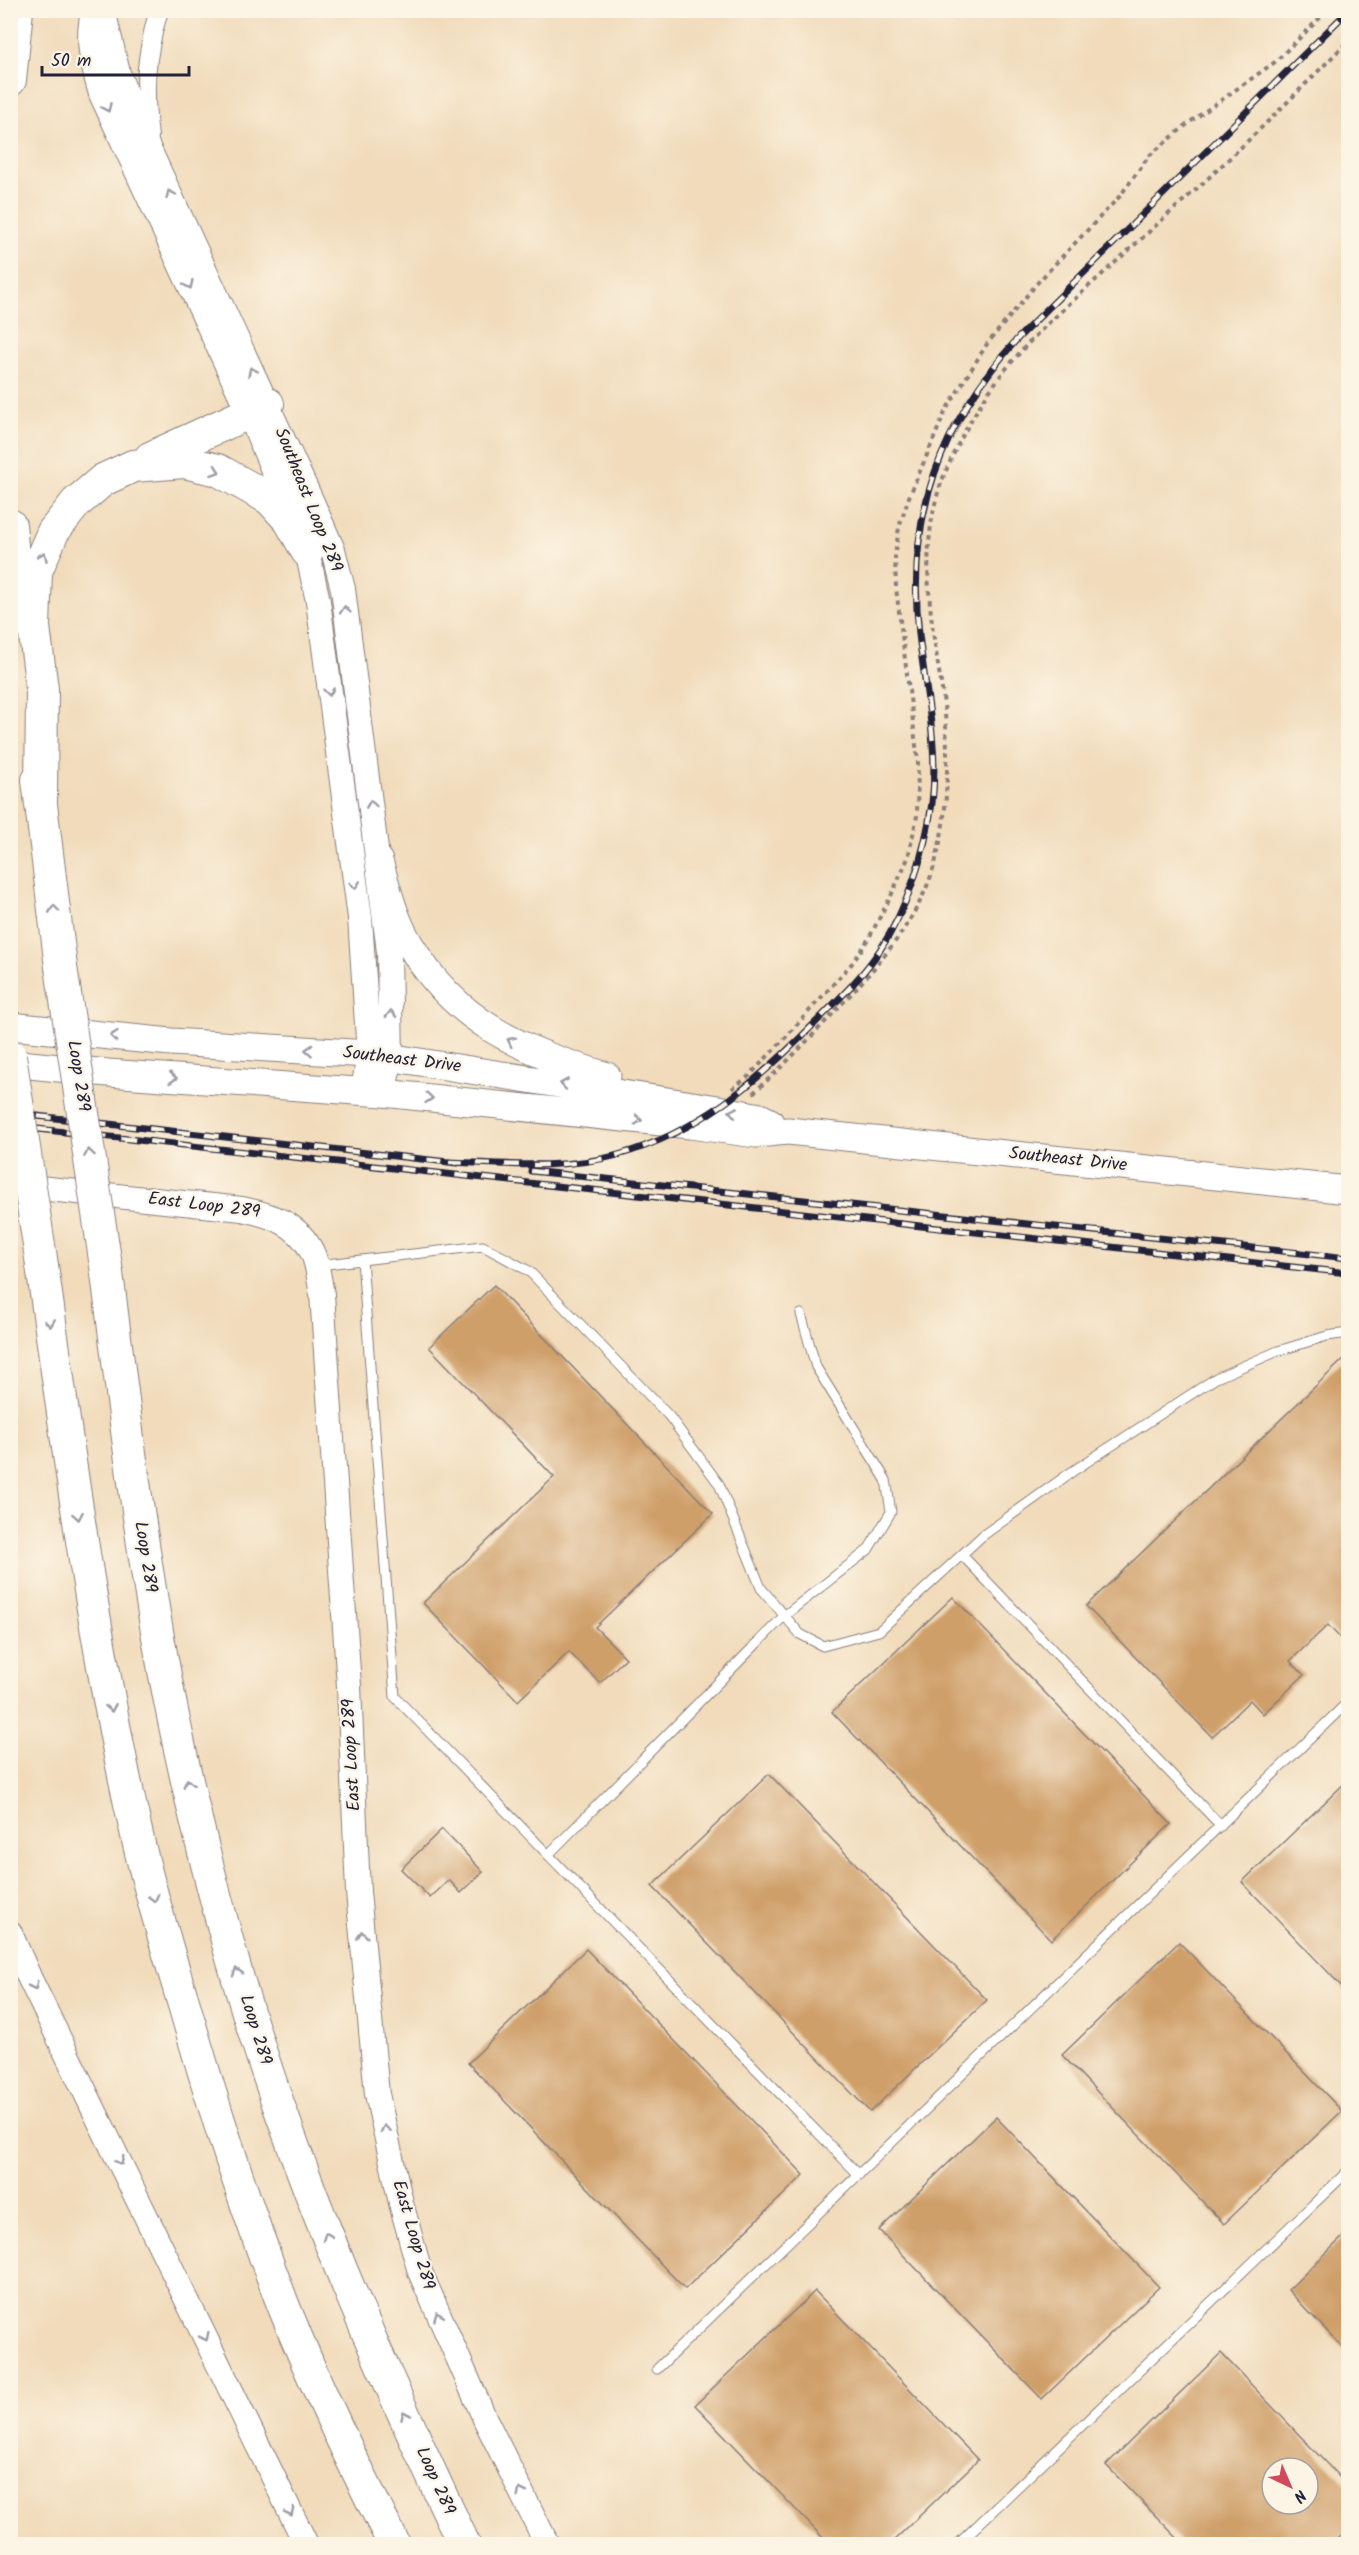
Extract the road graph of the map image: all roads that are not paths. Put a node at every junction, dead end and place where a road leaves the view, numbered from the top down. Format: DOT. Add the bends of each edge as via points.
graph roads {
  1 [pos="17,10"];
  2 [pos="94,10"];
  3 [pos="103,10"];
  4 [pos="159,10"];
  5 [pos="10,80"];
  6 [pos="151,154"];
  7 [pos="258,409"];
  8 [pos="133,466"];
  9 [pos="10,525"];
  10 [pos="307,551"];
  11 [pos="41,801"];
  12 [pos="379,861"];
  13 [pos="10,1026"];
  14 [pos="10,1056"];
  15 [pos="380,1056"];
  16 [pos="10,1063"];
  17 [pos="373,1092"];
  18 [pos="663,1100"];
  19 [pos="788,1131"];
  20 [pos="10,1185"];
  21 [pos="1348,1190"];
  22 [pos="362,1260"];
  23 [pos="316,1265"];
  24 [pos="801,1314"];
  25 [pos="1348,1333"];
  26 [pos="962,1555"];
  27 [pos="784,1616"];
  28 [pos="1348,1702"];
  29 [pos="1221,1826"];
  30 [pos="548,1855"];
  31 [pos="10,1933"];
  32 [pos="1348,2171"];
  33 [pos="859,2175"];
  34 [pos="657,2369"];
  35 [pos="435,2483"];
  36 [pos="306,2544"];
  37 [pos="394,2544"];
  38 [pos="464,2544"];
  39 [pos="474,2544"];
  40 [pos="547,2544"];
  41 [pos="958,2544"];
  1 -- 5 [label="highway"];
  2 -- 7 [label="main road, Southeast Loop 289, one-way" via="90,55 101,94"];
  3 -- 6 [label="main road, Southeast Loop 289" via="118,73"];
  4 -- 6 [label="street" via="151,36 144,97"];
  7 -- 6 [label="main road, Southeast Loop 289, one-way"];
  7 -- 8 [label="highway"];
  7 -- 10 [label="main road, Southeast Loop 289"];
  12 -- 7 [label="main road, Southeast Loop 289, one-way" via="343,589 333,550"];
  8 -- 10 [label="highway, one-way" via="184,462 218,470 270,499 290,521"];
  11 -- 8 [label="highway, one-way" via="42,689 34,627 36,571 53,532 76,503 103,480"];
  9 -- 11 [label="highway, Loop 289"];
  10 -- 15 [label="main road, Southeast Loop 289, one-way" via="318,601"];
  35 -- 11 [label="highway, Loop 289, one-way, bridge" via="334,2254 293,2148 225,1932 184,1766 158,1638 131,1462"];
  15 -- 12 [label="main road, Southeast Loop 289, one-way" via="389,952"];
  18 -- 12 [label="main road, one-way" via="508,1040 451,999 408,942"];
  15 -- 13 [label="main road, Southeast Drive, one-way"];
  14 -- 37 [label="highway, one-way, bridge" via="75,1497 139,1842 173,1969 239,2183 285,2308"];
  15 -- 17 [label="main road, Southeast Loop 289"];
  18 -- 15 [label="main road, Southeast Drive, one-way"];
  16 -- 17 [label="main road, Southeast Drive, one-way"];
  17 -- 19 [label="main road, Southeast Drive, one-way" via="756,1134"];
  18 -- 19 [label="main road, Southeast Drive" via="760,1117"];
  19 -- 21 [label="main road, Southeast Drive"];
  20 -- 23 [label="main road, East Loop 289" via="242,1209 274,1216 299,1232 314,1253"];
  22 -- 23 [label="lane"];
  22 -- 27 [label="lane" via="483,1246 529,1271 675,1425 719,1484 760,1588"];
  22 -- 30 [label="lane" via="395,1696"];
  40 -- 23 [label="main road, East Loop 289, one-way" via="484,2419 420,2272 377,2094 358,1892 347,1663 322,1294"];
  24 -- 27 [label="lane" via="816,1367 886,1480 891,1512 868,1550"];
  25 -- 26 [label="lane" via="1278,1351 1216,1378 1073,1471 982,1536"];
  26 -- 27 [label="lane" via="879,1631 823,1646 800,1634"];
  26 -- 29 [label="lane"];
  27 -- 30 [label="lane"];
  28 -- 29 [label="lane"];
  29 -- 33 [label="lane"];
  30 -- 33 [label="lane"];
  31 -- 36 [label="main road, one-way"];
  32 -- 41 [label="lane"];
  33 -- 34 [label="lane"];
  35 -- 38 [label="highway, Loop 289"];
  35 -- 39 [label="highway"];
}
